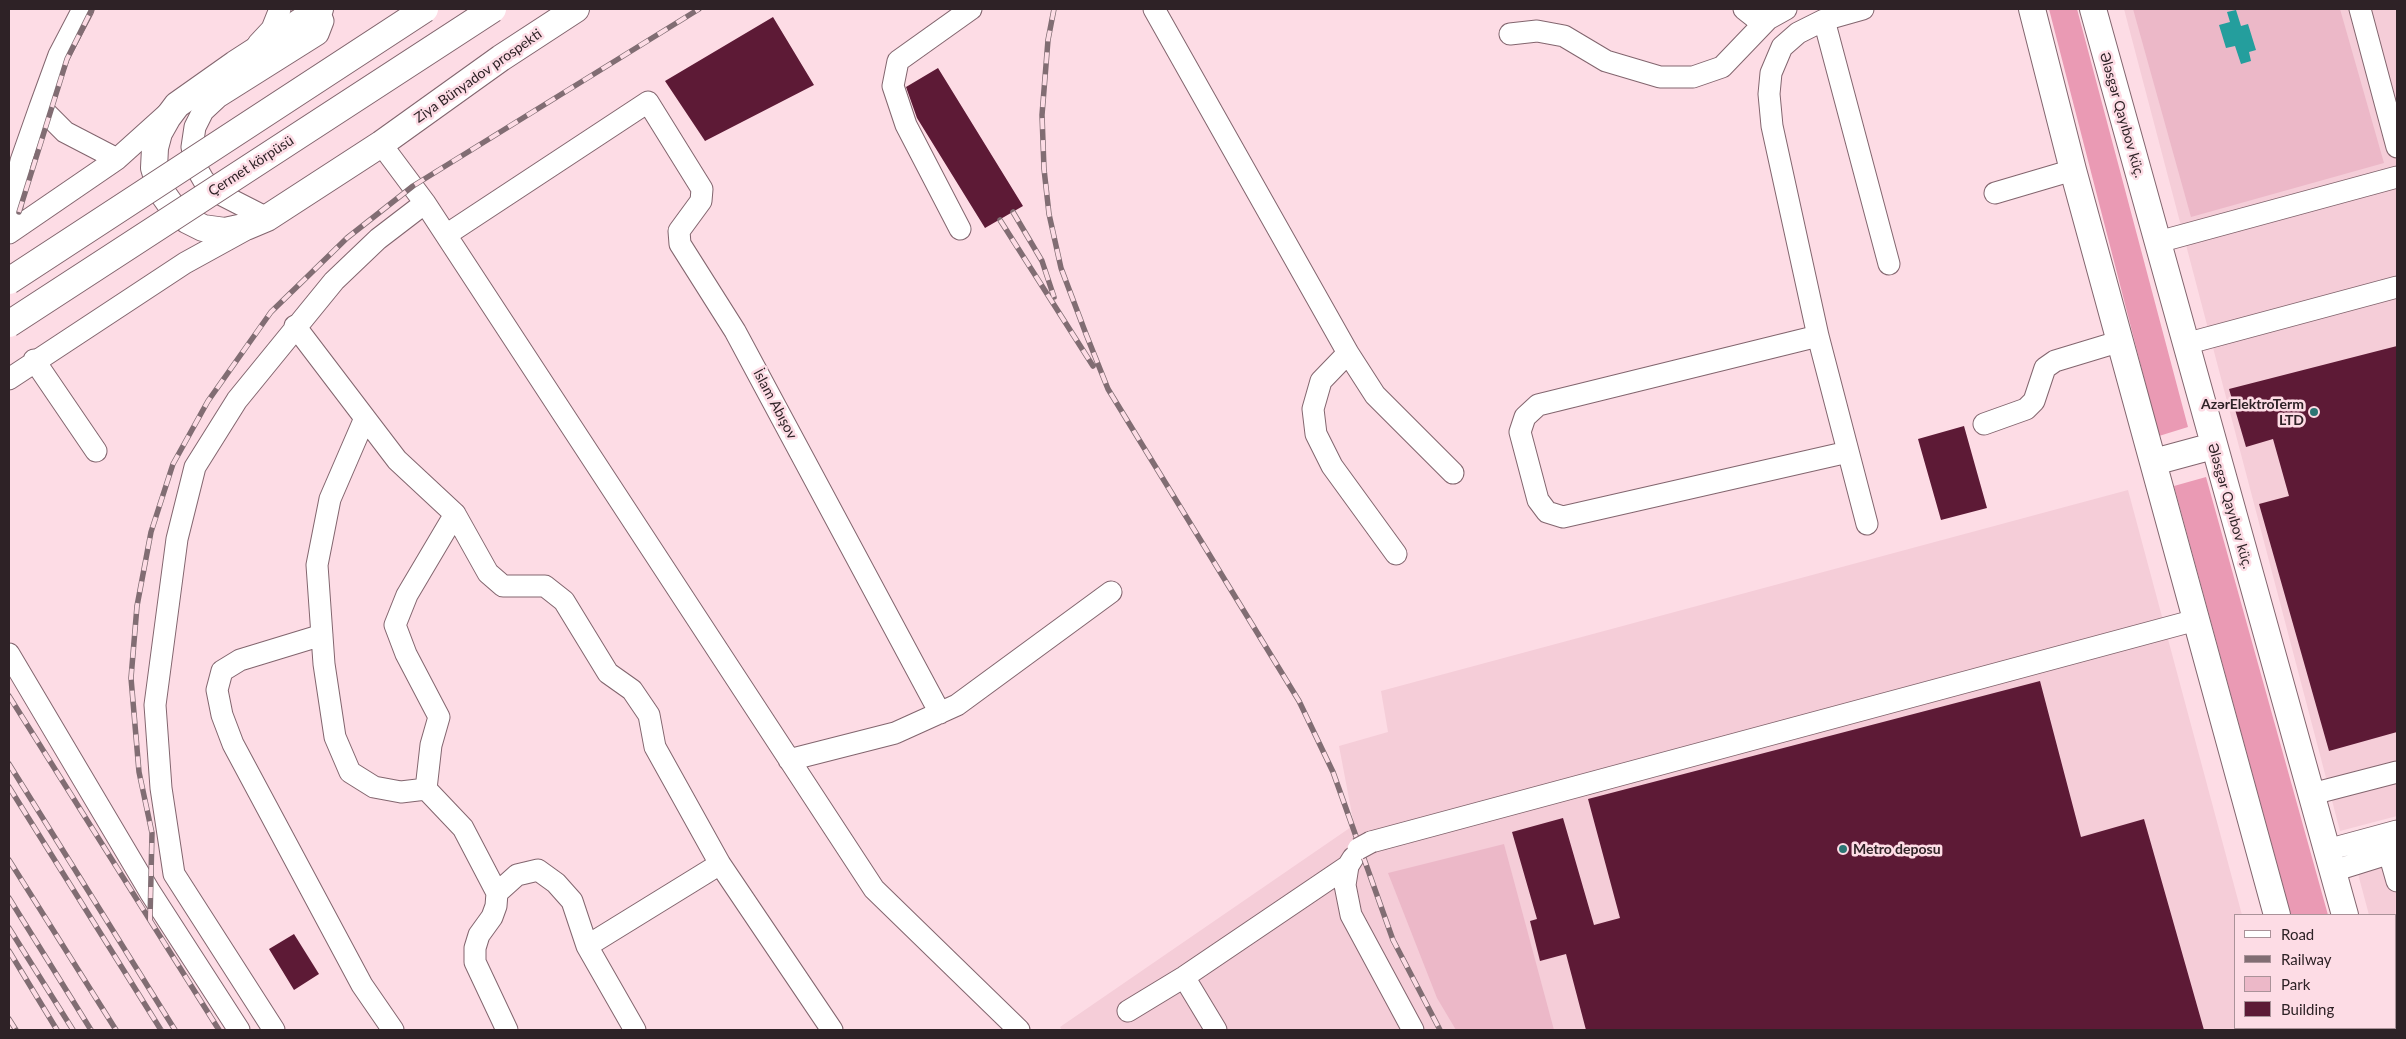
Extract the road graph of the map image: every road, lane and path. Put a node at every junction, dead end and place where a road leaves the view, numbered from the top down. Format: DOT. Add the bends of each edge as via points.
graph roads {
  1 [pos="83,9"];
  2 [pos="280,9"];
  3 [pos="319,9"];
  4 [pos="425,9"];
  5 [pos="493,9"];
  6 [pos="576,9"];
  7 [pos="970,9"];
  8 [pos="1154,9"];
  9 [pos="1744,9"];
  10 [pos="1786,9"];
  11 [pos="1863,9"];
  12 [pos="2032,9"];
  13 [pos="2093,9"];
  14 [pos="2360,9"];
  15 [pos="1824,20"];
  16 [pos="1763,24"];
  17 [pos="1510,34"];
  18 [pos="235,64"];
  19 [pos="177,105"];
  20 [pos="40,107"];
  21 [pos="381,144"];
  22 [pos="2397,147"];
  23 [pos="118,159"];
  24 [pos="2073,170"];
  25 [pos="2397,177"];
  26 [pos="1995,193"];
  27 [pos="425,203"];
  28 [pos="267,218"];
  29 [pos="960,228"];
  30 [pos="9,233"];
  31 [pos="446,235"];
  32 [pos="2158,242"];
  33 [pos="1889,264"];
  34 [pos="9,281"];
  35 [pos="2397,287"];
  36 [pos="9,324"];
  37 [pos="295,326"];
  38 [pos="1818,336"];
  39 [pos="2120,341"];
  40 [pos="2185,344"];
  41 [pos="1348,353"];
  42 [pos="34,360"];
  43 [pos="9,379"];
  44 [pos="365,418"];
  45 [pos="1984,424"];
  46 [pos="2214,446"];
  47 [pos="96,451"];
  48 [pos="1848,452"];
  49 [pos="2154,462"];
  50 [pos="1452,473"];
  51 [pos="455,514"];
  52 [pos="1867,524"];
  53 [pos="1396,554"];
  54 [pos="1111,592"];
  55 [pos="2196,620"];
  56 [pos="322,634"];
  57 [pos="9,654"];
  58 [pos="940,713"];
  59 [pos="788,760"];
  60 [pos="2397,772"];
  61 [pos="426,788"];
  62 [pos="2312,794"];
  63 [pos="2397,831"];
  64 [pos="1359,852"];
  65 [pos="2393,852"];
  66 [pos="2330,861"];
  67 [pos="720,864"];
  68 [pos="174,874"];
  69 [pos="2397,881"];
  70 [pos="150,892"];
  71 [pos="497,893"];
  72 [pos="2277,914"];
  73 [pos="2345,914"];
  74 [pos="587,946"];
  75 [pos="1184,977"];
  76 [pos="1128,1011"];
  77 [pos="239,1030"];
  78 [pos="274,1030"];
  79 [pos="393,1030"];
  80 [pos="507,1030"];
  81 [pos="635,1030"];
  82 [pos="832,1030"];
  83 [pos="1019,1030"];
  84 [pos="1216,1030"];
  85 [pos="1413,1030"];
  1 -- 20 [label="street" via="59,55"];
  2 -- 18 [label="street" via="272,29"];
  3 -- 18 [label="main road"];
  3 -- 28 [label="street" via="323,21 318,34 218,97 203,111 195,127 192,147 196,167 204,181 220,194"];
  4 -- 34 [label="main road, bridge"];
  5 -- 36 [label="main road, Çermet körpüsü, bridge"];
  6 -- 21 [label="main road, Ziya Bünyadov prospekti"];
  7 -- 29 [label="street" via="898,61 893,86 906,125"];
  8 -- 41 [label="street"];
  9 -- 16 [label="street"];
  10 -- 16 [label="street"];
  11 -- 15 [label="street"];
  12 -- 24 [label="main road"];
  13 -- 32 [label="main road, Ələsgər Qayıbov küç."];
  14 -- 22 [label="street"];
  15 -- 33 [label="street"];
  15 -- 38 [label="street" via="1798,33 1782,47 1771,73 1769,94 1772,126"];
  16 -- 17 [label="street" via="1722,67 1693,77 1660,77 1606,61 1564,36 1537,31"];
  18 -- 19 [label="main road"];
  19 -- 23 [label="street"];
  19 -- 28 [label="main road, Ziya Bünyadov prospekti" via="159,133 154,168 160,191 173,208 203,228 225,231"];
  20 -- 23 [label="street" via="65,132"];
  20 -- 30 [label="street" via="21,161"];
  21 -- 27 [label="street"];
  21 -- 28 [label="main road, Ziya Bünyadov prospekti"];
  23 -- 30 [label="street"];
  24 -- 26 [label="street"];
  24 -- 39 [label="main road"];
  25 -- 32 [label="street"];
  27 -- 31 [label="street"];
  27 -- 37 [label="street" via="378,239 346,269"];
  28 -- 42 [label="street" via="185,263"];
  31 -- 58 [label="street, İslam Abışov" via="648,102 702,188 701,201 679,231 680,244 736,331"];
  31 -- 59 [label="street"];
  32 -- 40 [label="main road, Ələsgər Qayıbov küç."];
  35 -- 40 [label="street"];
  37 -- 44 [label="street"];
  37 -- 68 [label="street" via="236,400 195,468 177,540 155,705 161,788"];
  38 -- 48 [label="street"];
  38 -- 48 [label="street" via="1538,405 1525,417 1520,432 1538,500 1547,512 1563,517"];
  39 -- 45 [label="street" via="2055,361 2045,368 2034,401 2026,409"];
  39 -- 49 [label="main road"];
  40 -- 46 [label="main road, Ələsgər Qayıbov küç."];
  41 -- 50 [label="street" via="1375,395"];
  41 -- 53 [label="street" via="1321,381 1313,409 1316,434 1332,466"];
  42 -- 43 [label="street"];
  42 -- 47 [label="street"];
  44 -- 51 [label="street" via="398,460"];
  44 -- 56 [label="street" via="330,499 317,565"];
  46 -- 49 [label="main road"];
  46 -- 62 [label="main road, Ələsgər Qayıbov küç."];
  48 -- 52 [label="street"];
  49 -- 55 [label="main road"];
  51 -- 61 [label="street" via="407,595 395,625 406,654 439,717 431,745"];
  51 -- 67 [label="street" via="488,573 503,586 545,586 564,602 608,673 632,690 649,715 655,747"];
  54 -- 58 [label="street" via="957,705"];
  55 -- 64 [label="street"];
  55 -- 72 [label="main road"];
  56 -- 61 [label="street" via="335,737 350,772 374,788 401,792"];
  56 -- 79 [label="street" via="240,660 222,671 216,690 233,744 362,985"];
  57 -- 70 [label="street"];
  58 -- 59 [label="street" via="895,732"];
  59 -- 83 [label="street" via="874,889"];
  60 -- 62 [label="street"];
  61 -- 71 [label="street" via="463,828"];
  62 -- 66 [label="main road, Ələsgər Qayıbov küç."];
  63 -- 66 [label="street"];
  64 -- 75 [label="street"];
  64 -- 85 [label="street" via="1345,885 1351,916"];
  65 -- 66 [label="street"];
  65 -- 69 [label="street"];
  66 -- 73 [label="main road, Ələsgər Qayıbov küç."];
  67 -- 74 [label="street"];
  67 -- 82 [label="street"];
  68 -- 70 [label="street"];
  68 -- 78 [label="street"];
  70 -- 77 [label="street"];
  71 -- 74 [label="street" via="517,875 538,870 572,901"];
  71 -- 80 [label="street" via="492,917 479,935 474,962"];
  74 -- 81 [label="street"];
  75 -- 76 [label="street"];
  75 -- 84 [label="street"];
}
